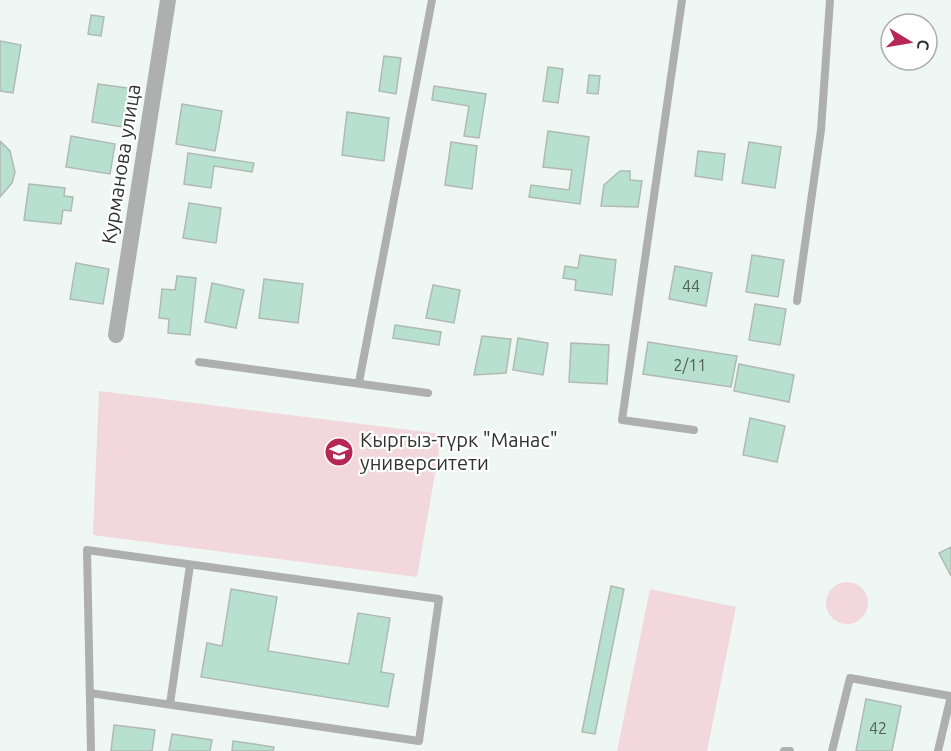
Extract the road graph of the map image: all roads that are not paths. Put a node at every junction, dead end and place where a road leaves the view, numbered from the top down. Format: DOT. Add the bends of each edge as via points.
graph roads {
  1 [pos="168,0"];
  2 [pos="432,0"];
  3 [pos="682,0"];
  4 [pos="830,0"];
  5 [pos="797,301"];
  6 [pos="116,335"];
  7 [pos="199,362"];
  8 [pos="359,382"];
  9 [pos="428,393"];
  10 [pos="694,430"];
  11 [pos="190,565"];
  12 [pos="90,693"];
  13 [pos="950,696"];
  14 [pos="170,704"];
  15 [pos="418,741"];
  16 [pos="91,751"];
  17 [pos="417,751"];
  18 [pos="784,751"];
  19 [pos="790,751"];
  20 [pos="832,751"];
  21 [pos="938,751"];
  1 -- 6 [label="street, Курманова улица"];
  2 -- 8 [label="lane"];
  3 -- 10 [label="lane" via="622,420"];
  4 -- 5 [label="lane" via="822,120"];
  7 -- 8 [label="lane"];
  8 -- 9 [label="lane"];
  11 -- 12 [label="lane" via="87,550"];
  11 -- 14 [label="lane"];
  11 -- 15 [label="lane" via="439,599"];
  12 -- 14 [label="lane"];
  12 -- 16 [label="lane"];
  13 -- 20 [label="lane" via="850,678"];
  13 -- 21 [label="lane"];
  14 -- 15 [label="lane"];
  15 -- 17 [label="lane"];
  18 -- 19 [label="lane"];
}
